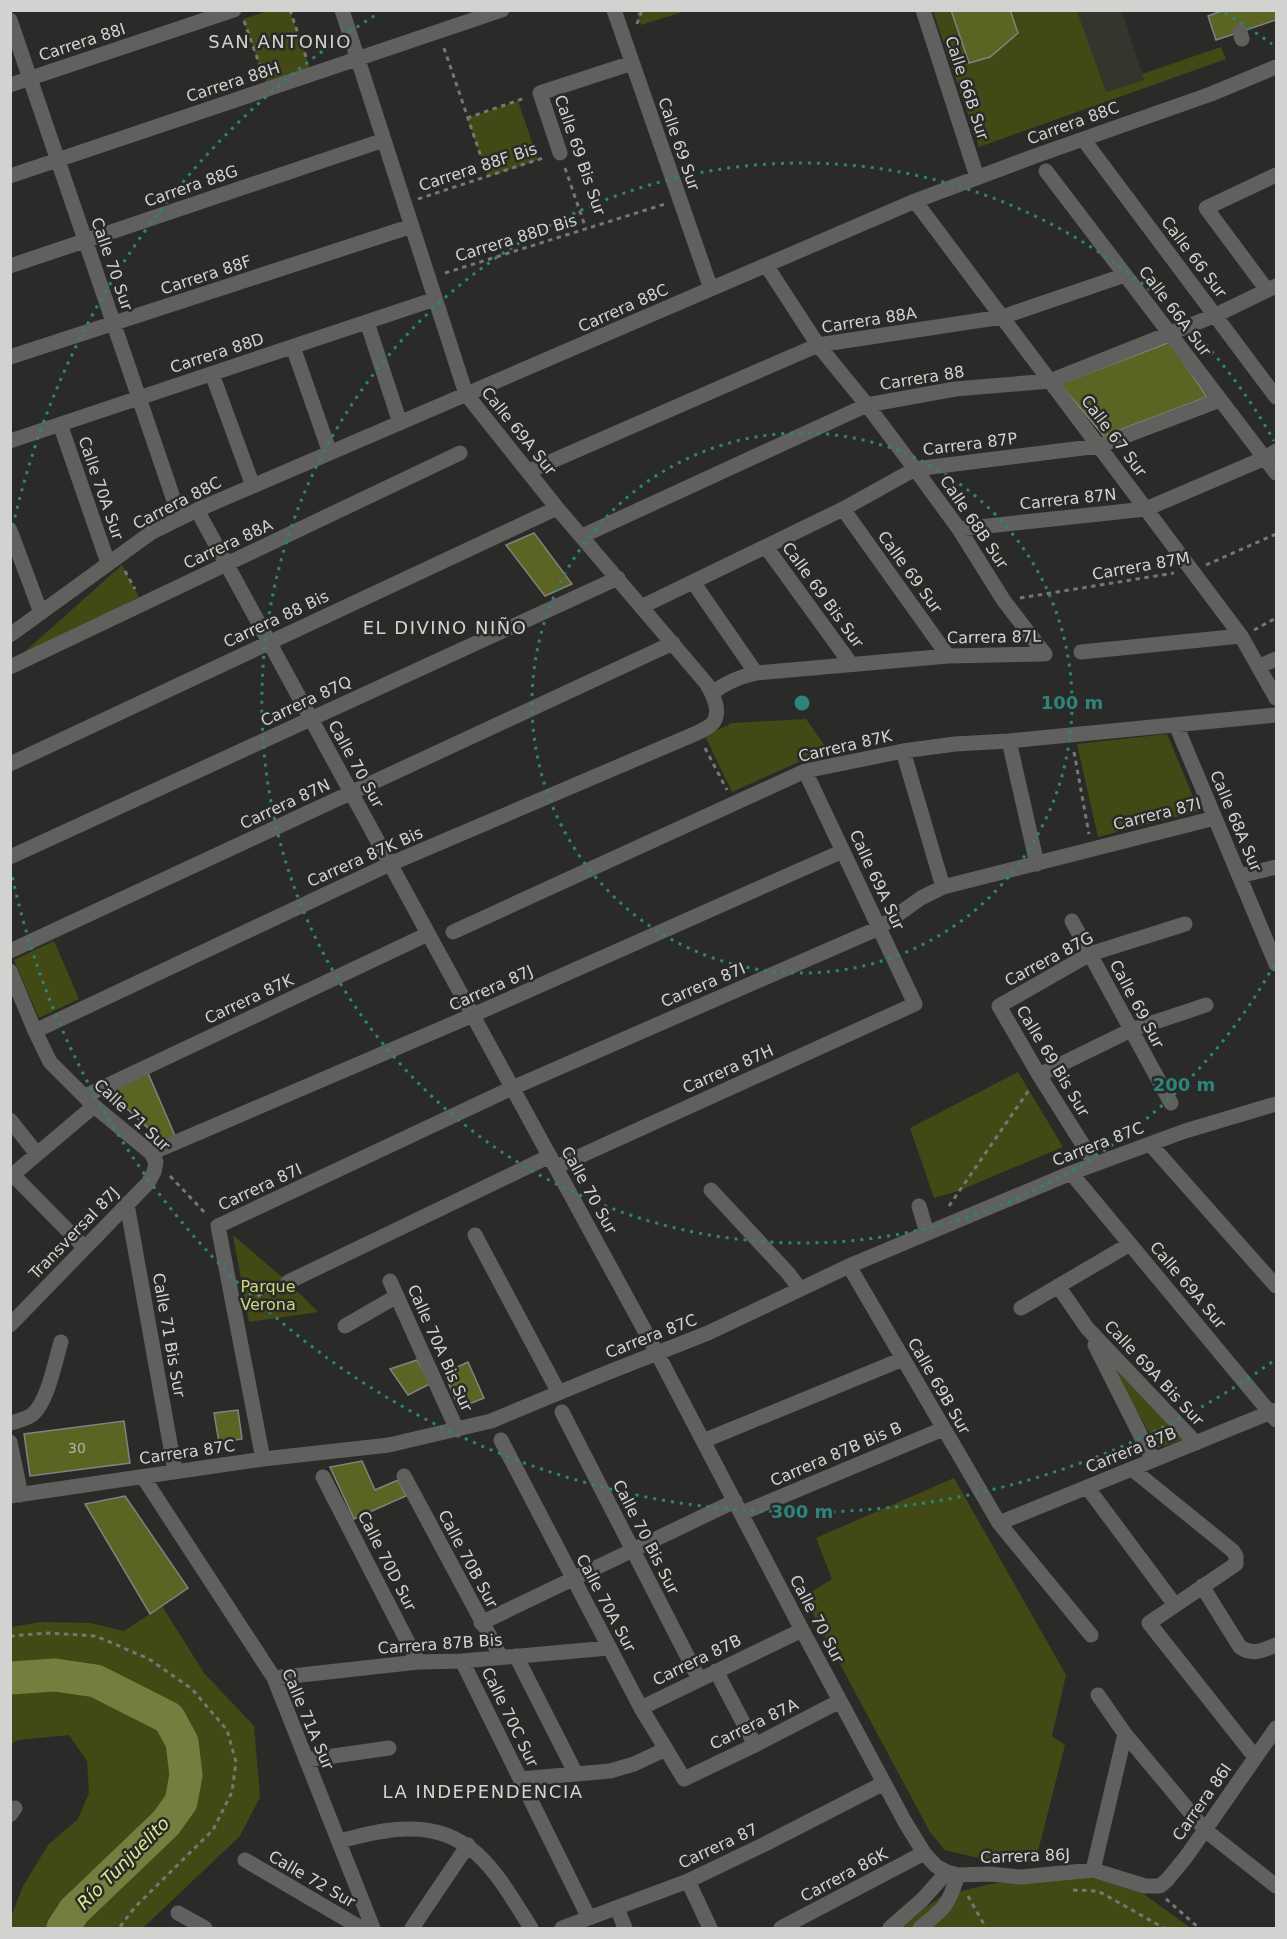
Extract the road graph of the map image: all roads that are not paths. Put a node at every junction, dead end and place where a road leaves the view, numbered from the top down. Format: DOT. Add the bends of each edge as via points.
graph roads {
  1 [pos="342,10"];
  2 [pos="502,10"];
  3 [pos="614,10"];
  4 [pos="923,10"];
  5 [pos="239,15"];
  6 [pos="10,21"];
  7 [pos="358,60"];
  8 [pos="632,63"];
  9 [pos="1276,67"];
  10 [pos="30,78"];
  11 [pos="10,85"];
  12 [pos="1083,139"];
  13 [pos="384,140"];
  14 [pos="560,153"];
  15 [pos="58,160"];
  16 [pos="1046,171"];
  17 [pos="1276,175"];
  18 [pos="10,176"];
  19 [pos="976,177"];
  20 [pos="915,201"];
  21 [pos="412,226"];
  22 [pos="85,240"];
  23 [pos="10,266"];
  24 [pos="766,266"];
  25 [pos="1125,275"];
  26 [pos="1272,288"];
  27 [pos="711,289"];
  28 [pos="435,299"];
  29 [pos="1215,315"];
  30 [pos="1002,317"];
  31 [pos="367,322"];
  32 [pos="113,324"];
  33 [pos="1170,334"];
  34 [pos="818,345"];
  35 [pos="293,347"];
  36 [pos="10,357"];
  37 [pos="212,374"];
  38 [pos="1050,381"];
  39 [pos="466,394"];
  40 [pos="1276,397"];
  41 [pos="139,398"];
  42 [pos="1220,400"];
  43 [pos="867,405"];
  44 [pos="400,423"];
  45 [pos="60,424"];
  46 [pos="10,441"];
  47 [pos="1099,446"];
  48 [pos="330,453"];
  49 [pos="460,453"];
  50 [pos="1271,455"];
  51 [pos="915,469"];
  52 [pos="529,471"];
  53 [pos="1276,474"];
  54 [pos="252,486"];
  55 [pos="557,508"];
  56 [pos="843,509"];
  57 [pos="1146,509"];
  58 [pos="197,510"];
  59 [pos="180,518"];
  60 [pos="959,529"];
  61 [pos="10,530"];
  62 [pos="582,536"];
  63 [pos="766,547"];
  64 [pos="113,559"];
  65 [pos="226,565"];
  66 [pos="618,578"];
  67 [pos="693,582"];
  68 [pos="641,607"];
  69 [pos="41,613"];
  70 [pos="10,635"];
  71 [pos="1241,636"];
  72 [pos="269,643"];
  73 [pos="673,643"];
  74 [pos="1081,652"];
  75 [pos="1045,654"];
  76 [pos="948,656"];
  77 [pos="1276,659"];
  78 [pos="851,664"];
  79 [pos="1260,666"];
  80 [pos="10,667"];
  81 [pos="756,673"];
  82 [pos="712,693"];
  83 [pos="1276,698"];
  84 [pos="1276,715"];
  85 [pos="310,719"];
  86 [pos="1176,725"];
  87 [pos="1009,741"];
  88 [pos="903,751"];
  89 [pos="10,764"];
  90 [pos="806,771"];
  91 [pos="351,793"];
  92 [pos="1215,818"];
  93 [pos="843,851"];
  94 [pos="10,857"];
  95 [pos="390,864"];
  96 [pos="1037,864"];
  97 [pos="1276,867"];
  98 [pos="1239,876"];
  99 [pos="942,887"];
  100 [pos="1072,921"];
  101 [pos="1185,924"];
  102 [pos="879,928"];
  103 [pos="453,932"];
  104 [pos="428,934"];
  105 [pos="10,951"];
  106 [pos="1090,954"];
  107 [pos="1276,964"];
  108 [pos="10,971"];
  109 [pos="915,1004"];
  110 [pos="1206,1005"];
  111 [pos="999,1006"];
  112 [pos="473,1015"];
  113 [pos="35,1030"];
  114 [pos="1131,1030"];
  115 [pos="1039,1075"];
  116 [pos="512,1088"];
  117 [pos="90,1101"];
  118 [pos="1171,1103"];
  119 [pos="1274,1110"];
  120 [pos="10,1120"];
  121 [pos="1150,1144"];
  122 [pos="38,1154"];
  123 [pos="154,1157"];
  124 [pos="553,1161"];
  125 [pos="1095,1164"];
  126 [pos="1071,1173"];
  127 [pos="12,1176"];
  128 [pos="711,1190"];
  129 [pos="127,1204"];
  130 [pos="919,1206"];
  131 [pos="927,1233"];
  132 [pos="475,1235"];
  133 [pos="1130,1244"];
  134 [pos="85,1248"];
  135 [pos="849,1266"];
  136 [pos="390,1281"];
  137 [pos="288,1282"];
  138 [pos="1058,1286"];
  139 [pos="1276,1286"];
  140 [pos="800,1289"];
  141 [pos="397,1296"];
  142 [pos="1022,1308"];
  143 [pos="10,1325"];
  144 [pos="345,1326"];
  145 [pos="1087,1329"];
  146 [pos="61,1342"];
  147 [pos="657,1353"];
  148 [pos="903,1359"];
  149 [pos="559,1393"];
  150 [pos="561,1412"];
  151 [pos="1275,1414"];
  152 [pos="10,1423"];
  153 [pos="943,1429"];
  154 [pos="457,1430"];
  155 [pos="501,1440"];
  156 [pos="703,1441"];
  157 [pos="10,1442"];
  158 [pos="1196,1443"];
  159 [pos="263,1459"];
  160 [pos="1154,1460"];
  161 [pos="1132,1468"];
  162 [pos="175,1471"];
  163 [pos="404,1476"];
  164 [pos="143,1477"];
  165 [pos="323,1477"];
  166 [pos="1088,1487"];
  167 [pos="16,1496"];
  168 [pos="739,1507"];
  169 [pos="999,1523"];
  170 [pos="633,1550"];
  171 [pos="573,1579"];
  172 [pos="1202,1586"];
  173 [pos="1175,1605"];
  174 [pos="481,1623"];
  175 [pos="802,1630"];
  176 [pos="1091,1635"];
  177 [pos="1276,1645"];
  178 [pos="609,1648"];
  179 [pos="509,1657"];
  180 [pos="462,1661"];
  181 [pos="418,1662"];
  182 [pos="716,1671"];
  183 [pos="274,1677"];
  184 [pos="699,1679"];
  185 [pos="1098,1695"];
  186 [pos="840,1701"];
  187 [pos="641,1708"];
  188 [pos="1276,1728"];
  189 [pos="1125,1734"];
  190 [pos="755,1745"];
  191 [pos="389,1748"];
  192 [pos="666,1749"];
  193 [pos="1255,1757"];
  194 [pos="306,1760"];
  195 [pos="576,1774"];
  196 [pos="520,1779"];
  197 [pos="684,1779"];
  198 [pos="884,1783"];
  199 [pos="1205,1830"];
  200 [pos="339,1841"];
  201 [pos="468,1845"];
  202 [pos="924,1853"];
  203 [pos="245,1860"];
  204 [pos="1093,1870"];
  205 [pos="953,1874"];
  206 [pos="1274,1879"];
  207 [pos="688,1881"];
  208 [pos="618,1908"];
  209 [pos="178,1913"];
  210 [pos="589,1918"];
  211 [pos="205,1929"];
  212 [pos="361,1929"];
  213 [pos="373,1929"];
  214 [pos="412,1929"];
  215 [pos="531,1929"];
  216 [pos="562,1929"];
  217 [pos="625,1929"];
  218 [pos="710,1929"];
  219 [pos="781,1929"];
  220 [pos="890,1929"];
  221 [pos="920,1929"];
  1 -- 7 [label="street, Calle 69A Sur"];
  2 -- 7 [label="street, Carrera 88H"];
  3 -- 8 [label="street, Calle 69 Sur"];
  4 -- 19 [label="street, Calle 66B Sur"];
  5 -- 10 [label="street, Carrera 88I"];
  6 -- 10 [label="street, Calle 70 Sur"];
  7 -- 13 [label="street, Calle 69A Sur"];
  7 -- 15 [label="street, Carrera 88H"];
  8 -- 14 [label="street, Calle 69 Bis Sur" via="540,93"];
  8 -- 27 [label="street, Calle 69 Sur"];
  9 -- 12 [label="street, Carrera 88C"];
  10 -- 11 [label="street, Carrera 88I"];
  10 -- 15 [label="street, Calle 70 Sur"];
  12 -- 19 [label="street, Carrera 88C"];
  12 -- 29 [label="street, Calle 66 Sur"];
  13 -- 21 [label="street, Calle 69A Sur"];
  13 -- 22 [label="street, Carrera 88G"];
  15 -- 18 [label="street, Carrera 88H"];
  15 -- 22 [label="street, Calle 70 Sur"];
  16 -- 25 [label="street, Calle 66A Sur"];
  17 -- 26 [label="street" via="1206,208"];
  19 -- 20 [label="street, Carrera 88C"];
  20 -- 24 [label="street, Carrera 88C"];
  20 -- 30 [label="street, Calle 67 Sur"];
  21 -- 28 [label="street, Calle 69A Sur"];
  21 -- 32 [label="street, Carrera 88F"];
  22 -- 23 [label="street, Carrera 88G"];
  22 -- 32 [label="street, Calle 70 Sur"];
  24 -- 27 [label="street, Carrera 88C"];
  24 -- 34 [label="street, Calle 68B Sur"];
  25 -- 30 [label="street, Carrera 88A"];
  25 -- 33 [label="street, Calle 66A Sur"];
  26 -- 29 [label="street, Carrera 88"];
  27 -- 39 [label="street, Carrera 88C"];
  28 -- 31 [label="street, Carrera 88D"];
  28 -- 39 [label="street, Calle 69A Sur"];
  29 -- 33 [label="street, Carrera 88"];
  29 -- 40 [label="street, Calle 66 Sur"];
  30 -- 34 [label="street, Carrera 88A"];
  30 -- 38 [label="street, Calle 67 Sur"];
  31 -- 35 [label="street, Carrera 88D"];
  31 -- 44 [label="street"];
  32 -- 36 [label="street, Carrera 88F"];
  32 -- 41 [label="street, Calle 70 Sur"];
  33 -- 38 [label="street, Carrera 88"];
  33 -- 42 [label="street, Calle 66A Sur"];
  34 -- 43 [label="street, Calle 68B Sur"];
  34 -- 52 [label="street, Carrera 88A"];
  35 -- 37 [label="street, Carrera 88D"];
  35 -- 48 [label="street"];
  37 -- 41 [label="street, Carrera 88D"];
  37 -- 54 [label="street"];
  38 -- 43 [label="street, Carrera 88" via="955,389"];
  38 -- 47 [label="street, Calle 67 Sur"];
  39 -- 44 [label="street, Carrera 88C"];
  39 -- 52 [label="street, Calle 69A Sur"];
  41 -- 45 [label="street, Carrera 88D"];
  41 -- 59 [label="street, Calle 70 Sur"];
  42 -- 47 [label="street, Carrera 87P"];
  42 -- 50 [label="street, Calle 66A Sur"];
  43 -- 51 [label="street, Calle 68B Sur"];
  43 -- 62 [label="street, Carrera 88"];
  44 -- 48 [label="street, Carrera 88C"];
  45 -- 46 [label="street, Carrera 88D"];
  45 -- 64 [label="street, Calle 70A Sur"];
  47 -- 51 [label="street, Carrera 87P"];
  47 -- 57 [label="street, Calle 67 Sur"];
  48 -- 54 [label="street, Carrera 88C"];
  49 -- 65 [label="street, Carrera 88A"];
  50 -- 53 [label="street, Calle 66A Sur"];
  50 -- 57 [label="street, Carrera 87N"];
  51 -- 56 [label="street, Carrera 87P"];
  51 -- 60 [label="street, Calle 68B Sur"];
  52 -- 55 [label="street, Calle 69A Sur"];
  54 -- 58 [label="street, Carrera 88C"];
  55 -- 62 [label="street, Calle 69A Sur"];
  55 -- 72 [label="street, Carrera 88 Bis"];
  56 -- 63 [label="street, Carrera 87P"];
  56 -- 76 [label="street, Calle 69 Sur"];
  57 -- 60 [label="street, Carrera 87N"];
  57 -- 71 [label="street, Calle 67 Sur"];
  58 -- 59 [label="street, Carrera 88C"];
  58 -- 65 [label="street, Calle 70 Sur"];
  59 -- 64 [label="street, Carrera 88C"];
  60 -- 75 [label="street, Calle 68B Sur" via="1004,601"];
  61 -- 69 [label="street"];
  62 -- 66 [label="street, Calle 69A Sur"];
  63 -- 67 [label="street, Carrera 87P"];
  63 -- 78 [label="street, Calle 69 Bis Sur"];
  64 -- 69 [label="street, Carrera 88C"];
  65 -- 72 [label="street, Calle 70 Sur"];
  65 -- 80 [label="street, Carrera 88A"];
  66 -- 68 [label="street, Calle 69A Sur"];
  66 -- 85 [label="street, Carrera 87Q"];
  67 -- 68 [label="street, Carrera 87P"];
  67 -- 81 [label="street"];
  68 -- 73 [label="street, Calle 69A Sur"];
  69 -- 70 [label="street, Carrera 88C"];
  71 -- 74 [label="street"];
  71 -- 79 [label="street, Calle 67 Sur"];
  72 -- 85 [label="street, Calle 70 Sur"];
  72 -- 89 [label="street, Carrera 88 Bis"];
  73 -- 82 [label="street, Calle 69A Sur"];
  73 -- 91 [label="street, Carrera 87N"];
  75 -- 76 [label="street, Carrera 87L"];
  76 -- 78 [label="street, Carrera 87L"];
  77 -- 79 [label="street"];
  78 -- 81 [label="street, Carrera 87L"];
  79 -- 83 [label="street, Calle 67 Sur"];
  81 -- 82 [label="street, Carrera 87L" via="730,680"];
  82 -- 95 [label="street, Carrera 87K Bis" via="717,713 712,724 697,733"];
  84 -- 86 [label="street, Carrera 87K"];
  85 -- 91 [label="street, Calle 70 Sur"];
  85 -- 94 [label="street, Carrera 87Q"];
  86 -- 87 [label="street, Carrera 87K"];
  86 -- 92 [label="street, Calle 68A Sur"];
  87 -- 88 [label="street, Carrera 87K"];
  87 -- 96 [label="street"];
  88 -- 90 [label="street, Carrera 87K"];
  88 -- 99 [label="street"];
  90 -- 93 [label="street, Calle 69A Sur"];
  90 -- 103 [label="street, Carrera 87K"];
  91 -- 95 [label="street, Calle 70 Sur"];
  91 -- 105 [label="street, Carrera 87N"];
  92 -- 96 [label="street, Carrera 87I"];
  92 -- 98 [label="street, Calle 68A Sur"];
  93 -- 102 [label="street, Calle 69A Sur"];
  93 -- 112 [label="street, Carrera 87J"];
  95 -- 104 [label="street, Calle 70 Sur"];
  95 -- 113 [label="street, Carrera 87K Bis"];
  96 -- 99 [label="street, Carrera 87I"];
  97 -- 98 [label="street"];
  98 -- 107 [label="street, Calle 68A Sur"];
  99 -- 102 [label="street, Carrera 87I"];
  100 -- 106 [label="street, Calle 69 Sur"];
  101 -- 106 [label="street, Carrera 87G"];
  102 -- 109 [label="street, Calle 69A Sur"];
  102 -- 116 [label="street, Carrera 87I"];
  104 -- 112 [label="street, Calle 70 Sur"];
  104 -- 117 [label="street, Carrera 87K"];
  106 -- 111 [label="street, Carrera 87G"];
  106 -- 114 [label="street, Calle 69 Sur"];
  108 -- 113 [label="street, Calle 71 Sur"];
  109 -- 124 [label="street, Carrera 87H"];
  110 -- 114 [label="street"];
  111 -- 115 [label="street, Calle 69 Bis Sur"];
  112 -- 116 [label="street, Calle 70 Sur"];
  112 -- 123 [label="street, Carrera 87J"];
  113 -- 117 [label="street, Calle 71 Sur" via="50,1062"];
  114 -- 115 [label="street"];
  114 -- 118 [label="street, Calle 69 Sur"];
  115 -- 125 [label="street, Calle 69 Bis Sur"];
  116 -- 124 [label="street, Calle 70 Sur"];
  116 -- 159 [label="street, Carrera 87I" via="218,1226"];
  117 -- 122 [label="street, Carrera 87K"];
  117 -- 123 [label="street, Calle 71 Sur"];
  119 -- 121 [label="street, Carrera 87C" via="1185,1131"];
  120 -- 122 [label="street"];
  121 -- 125 [label="street, Carrera 87C"];
  121 -- 139 [label="street"];
  122 -- 127 [label="street, Carrera 87K"];
  123 -- 129 [label="street, Transversal 87J" via="154,1172 148,1183"];
  124 -- 137 [label="street, Carrera 87H"];
  124 -- 147 [label="street, Calle 70 Sur"];
  125 -- 126 [label="street, Carrera 87C"];
  126 -- 131 [label="street, Carrera 87C"];
  126 -- 133 [label="street, Calle 69A Sur"];
  127 -- 134 [label="street"];
  128 -- 140 [label="street"];
  129 -- 134 [label="street, Transversal 87J"];
  129 -- 162 [label="street, Calle 71 Bis Sur"];
  130 -- 131 [label="street"];
  131 -- 135 [label="street, Carrera 87C"];
  132 -- 149 [label="street"];
  133 -- 138 [label="street"];
  133 -- 151 [label="street, Calle 69A Sur"];
  134 -- 143 [label="street, Transversal 87J"];
  135 -- 140 [label="street, Carrera 87C"];
  135 -- 148 [label="street, Calle 69B Sur"];
  136 -- 141 [label="street, Calle 70A Bis Sur"];
  138 -- 142 [label="street"];
  138 -- 145 [label="street, Calle 69A Bis Sur"];
  140 -- 147 [label="street, Carrera 87C"];
  141 -- 144 [label="street"];
  141 -- 154 [label="street, Calle 70A Bis Sur"];
  145 -- 158 [label="street, Calle 69A Bis Sur"];
  145 -- 160 [label="street, Calle 69A Bis Sur"];
  146 -- 152 [label="street" via="44,1398 34,1413"];
  147 -- 149 [label="street, Carrera 87C"];
  147 -- 156 [label="street, Calle 70 Sur"];
  148 -- 153 [label="street, Calle 69B Sur"];
  148 -- 156 [label="street"];
  149 -- 154 [label="street, Carrera 87C" via="491,1421"];
  150 -- 170 [label="street, Calle 70 Bis Sur"];
  151 -- 158 [label="street, Carrera 87B"];
  153 -- 168 [label="street, Carrera 87B Bis B"];
  153 -- 169 [label="street, Calle 69B Sur"];
  154 -- 159 [label="street, Carrera 87C" via="389,1444"];
  155 -- 171 [label="street, Calle 70A Sur"];
  156 -- 168 [label="street, Calle 70 Sur"];
  157 -- 167 [label="street"];
  158 -- 160 [label="street, Carrera 87B"];
  159 -- 162 [label="street, Carrera 87C"];
  160 -- 161 [label="street, Carrera 87B"];
  161 -- 166 [label="street, Carrera 87B"];
  161 -- 172 [label="street" via="1236,1556 1236,1564"];
  162 -- 164 [label="street, Carrera 87C"];
  163 -- 174 [label="street, Calle 70B Sur"];
  164 -- 167 [label="street, Carrera 87C"];
  164 -- 183 [label="street, Calle 71A Sur"];
  165 -- 181 [label="street, Calle 70D Sur"];
  166 -- 169 [label="street, Carrera 87B"];
  166 -- 173 [label="street"];
  168 -- 170 [label="street, Carrera 87B Bis B"];
  168 -- 175 [label="street, Calle 70 Sur"];
  169 -- 176 [label="street, Calle 69B Sur"];
  170 -- 171 [label="street, Carrera 87B Bis B"];
  170 -- 184 [label="street, Calle 70 Bis Sur"];
  171 -- 174 [label="street, Carrera 87B Bis B"];
  171 -- 178 [label="street, Calle 70A Sur"];
  172 -- 173 [label="street"];
  172 -- 177 [label="street" via="1245,1651 1256,1653"];
  173 -- 193 [label="street" via="1149,1623"];
  174 -- 179 [label="street, Calle 70B Sur"];
  175 -- 182 [label="street, Carrera 87B"];
  175 -- 186 [label="street, Calle 70 Sur"];
  178 -- 179 [label="street, Carrera 87B Bis"];
  178 -- 187 [label="street, Calle 70A Sur"];
  179 -- 180 [label="street, Carrera 87B Bis"];
  179 -- 195 [label="street, Calle 70B Sur"];
  180 -- 181 [label="street, Carrera 87B Bis"];
  180 -- 196 [label="street, Calle 70C Sur"];
  181 -- 183 [label="street, Carrera 87B Bis"];
  182 -- 184 [label="street, Carrera 87B"];
  182 -- 190 [label="street"];
  183 -- 194 [label="street, Calle 71A Sur"];
  184 -- 187 [label="street, Carrera 87B"];
  185 -- 189 [label="street"];
  186 -- 190 [label="street, Carrera 87A"];
  186 -- 198 [label="street, Calle 70 Sur"];
  187 -- 192 [label="street, Calle 70A Sur"];
  188 -- 193 [label="street, Carrera 86I"];
  189 -- 199 [label="street"];
  189 -- 204 [label="street, Carrera 86J"];
  190 -- 197 [label="street, Carrera 87A"];
  191 -- 194 [label="street"];
  192 -- 195 [label="street" via="610,1771"];
  192 -- 197 [label="street, Calle 70A Sur"];
  193 -- 199 [label="street, Carrera 86I"];
  194 -- 200 [label="street, Calle 71A Sur"];
  195 -- 196 [label="street"];
  196 -- 210 [label="street, Calle 70C Sur"];
  198 -- 202 [label="street, Calle 70 Sur"];
  198 -- 207 [label="street, Carrera 87"];
  199 -- 204 [label="street, Carrera 86I" via="1160,1886 1151,1887"];
  199 -- 206 [label="street"];
  200 -- 201 [label="street" via="415,1829 449,1834"];
  200 -- 213 [label="street, Calle 71A Sur"];
  201 -- 214 [label="street"];
  201 -- 215 [label="street" via="499,1880"];
  202 -- 205 [label="street, Calle 70 Sur" via="936,1866"];
  202 -- 219 [label="street, Carrera 86K"];
  203 -- 212 [label="street, Calle 72 Sur"];
  204 -- 205 [label="street, Carrera 86J" via="1021,1877"];
  205 -- 220 [label="street"];
  205 -- 221 [label="street, Carrera 86J" via="950,1900"];
  207 -- 208 [label="street, Carrera 87"];
  207 -- 218 [label="street"];
  208 -- 210 [label="street, Carrera 87"];
  208 -- 217 [label="street"];
  209 -- 211 [label="street"];
  210 -- 216 [label="street, Carrera 87"];
}
